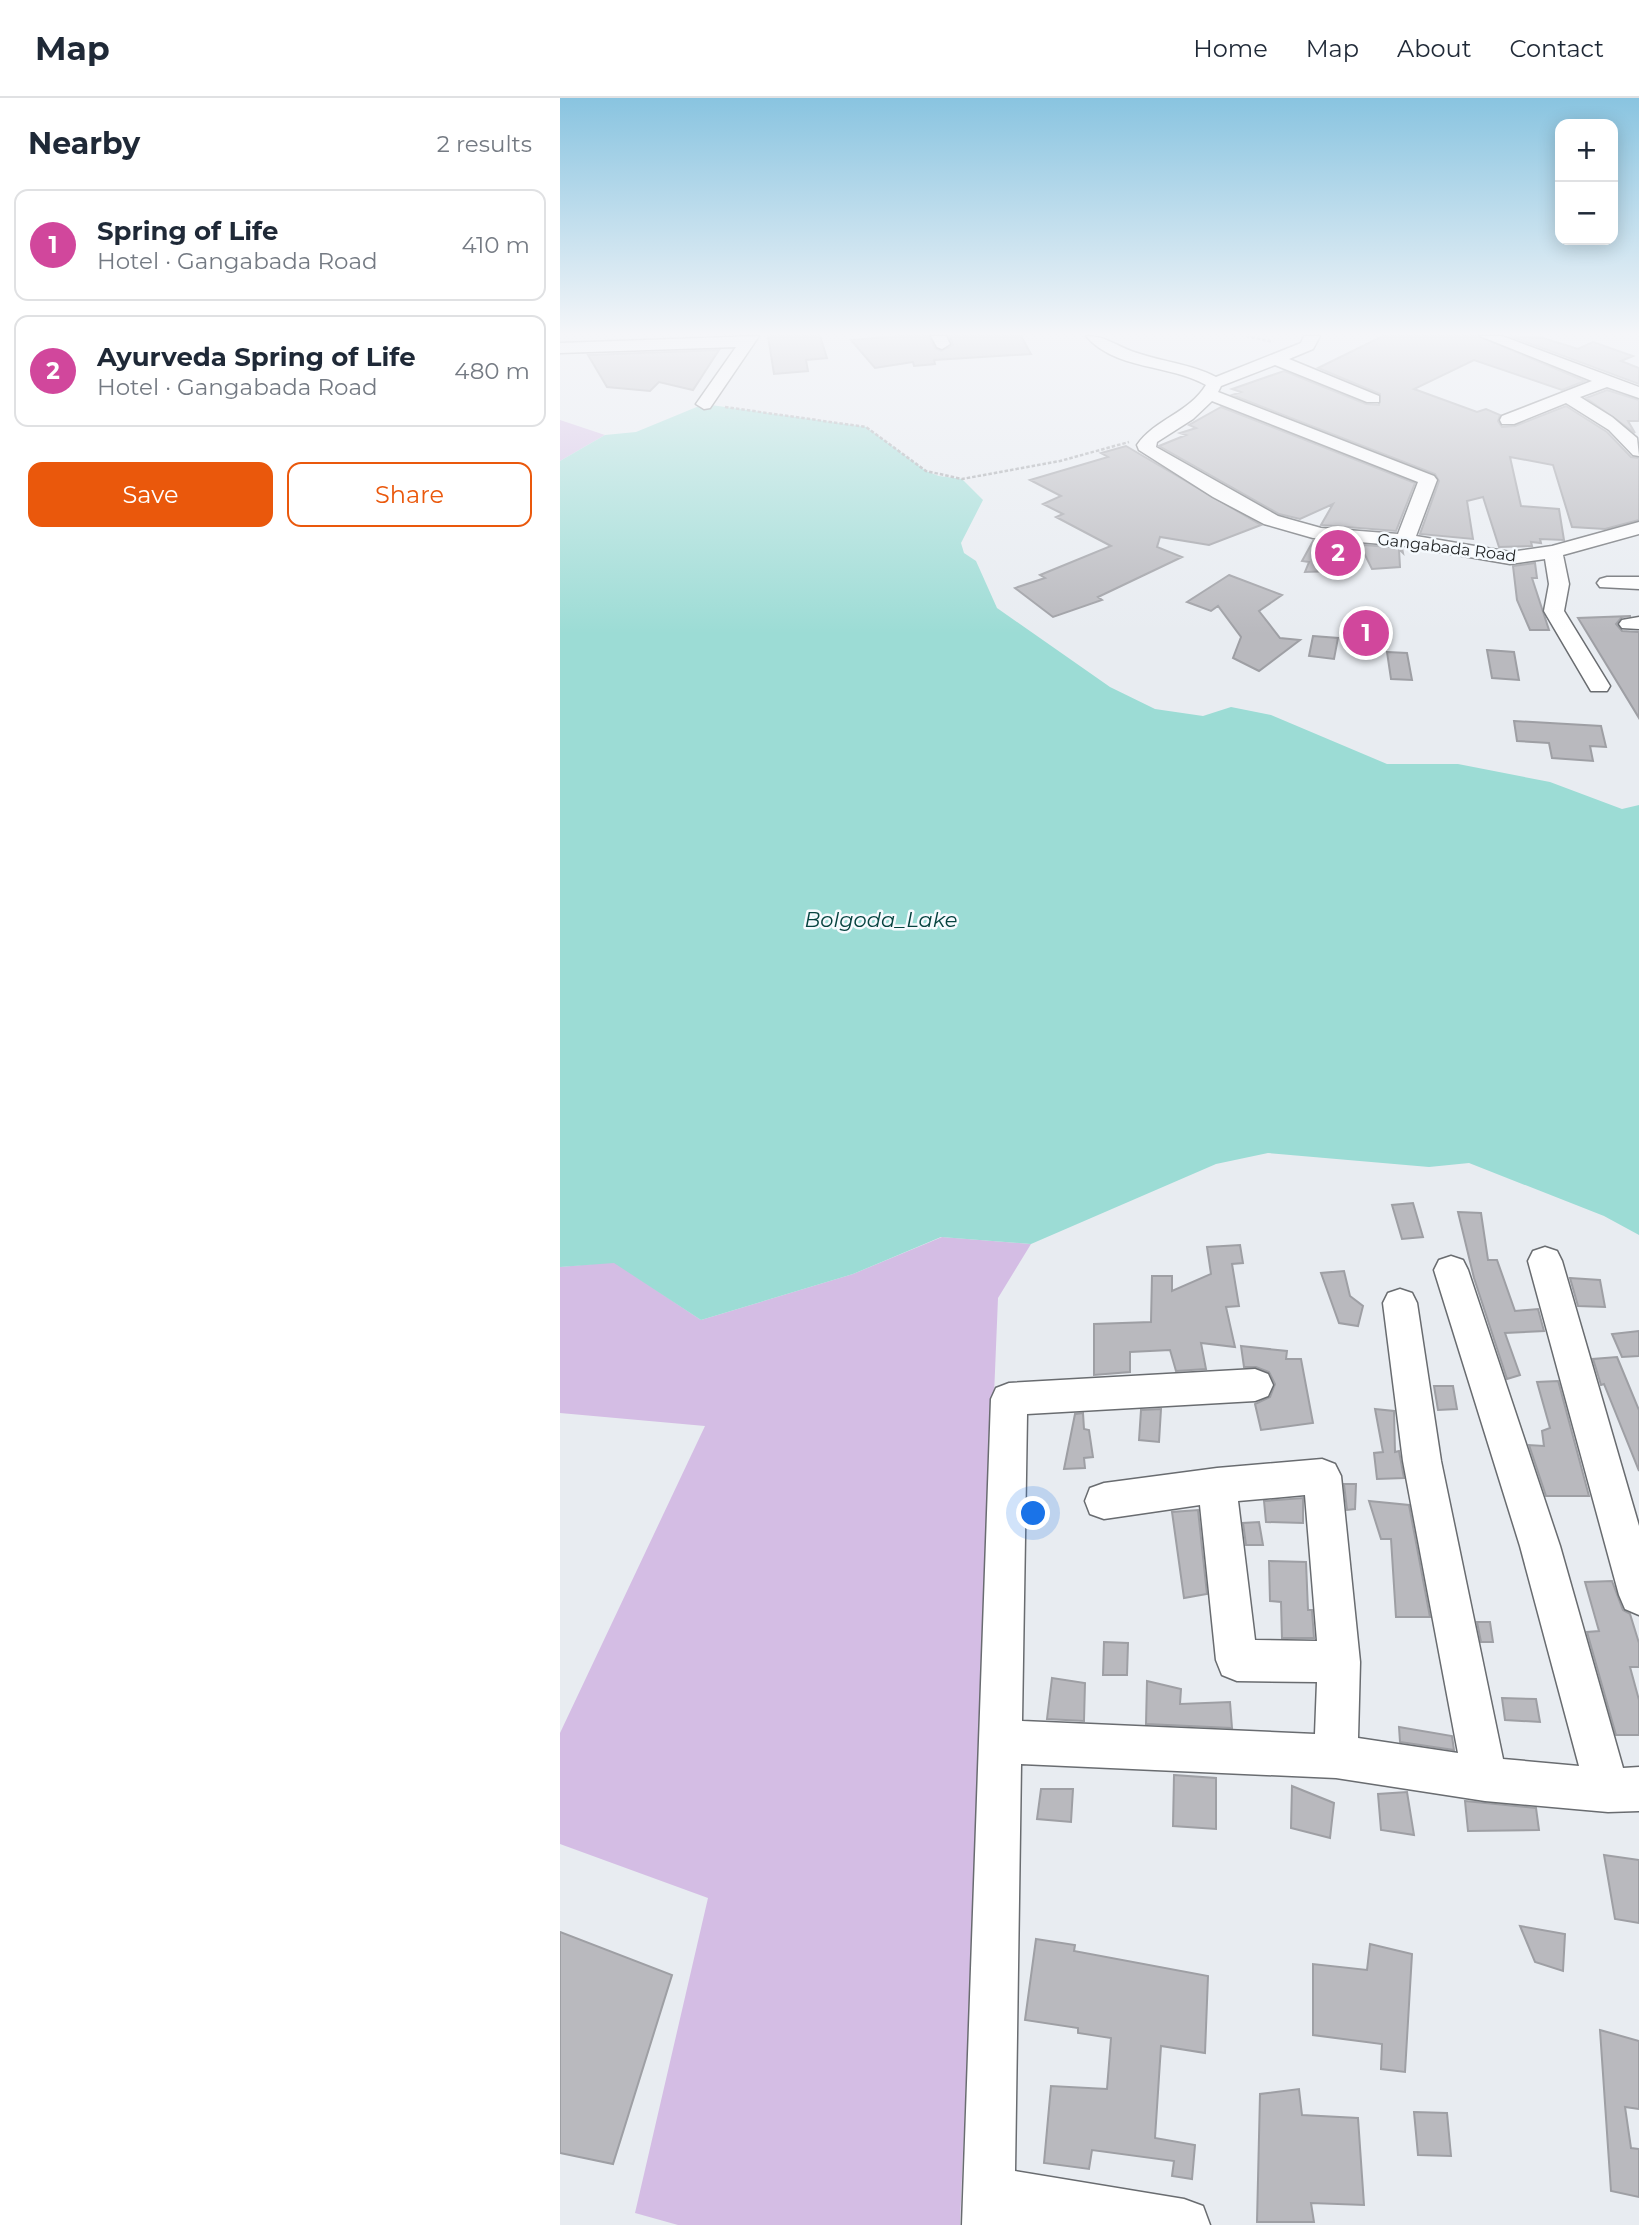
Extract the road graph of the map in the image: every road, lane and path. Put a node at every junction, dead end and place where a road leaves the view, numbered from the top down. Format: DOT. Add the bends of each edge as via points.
graph roads {
  1 [pos="877,435"];
  2 [pos="1156,435"];
  3 [pos="1318,435"];
  4 [pos="1626,435"];
  5 [pos="1151,438"];
  6 [pos="1639,450"];
  7 [pos="1639,528"];
  8 [pos="1405,540"];
  9 [pos="1553,552"];
  10 [pos="1607,583"];
  11 [pos="1639,583"];
  12 [pos="1599,686"];
  13 [pos="1545,1261"];
  14 [pos="1451,1270"];
  15 [pos="1400,1303"];
  16 [pos="1255,1385"];
  17 [pos="1217,1485"];
  18 [pos="1104,1501"];
  19 [pos="1639,1595"];
  20 [pos="1339,1662"];
  21 [pos="1002,1742"];
  22 [pos="1336,1756"];
  23 [pos="1485,1779"];
  24 [pos="1624,1789"];
  25 [pos="989,2209"];
  26 [pos="1184,2225"];
  1 -- 5 [label="path" via="926,471 962,478"];
  2 -- 5 [label="street"];
  3 -- 8 [label="street" via="1428,480"];
  4 -- 6 [label="street"];
  5 -- 8 [label="street, Gangabada Road" via="1148,450 1256,512 1298,529"];
  7 -- 9 [label="street, Gangabada Road"];
  8 -- 9 [label="street, Gangabada Road" via="1510,558"];
  9 -- 12 [label="street" via="1559,584 1554,611"];
  10 -- 11 [label="street"];
  13 -- 19 [label="street"];
  14 -- 24 [label="street"];
  15 -- 23 [label="street" via="1423,1461"];
  16 -- 21 [label="street" via="1009,1399"];
  17 -- 18 [label="street"];
  17 -- 20 [label="street" via="1237,1660"];
  17 -- 20 [label="street" via="1322,1476"];
  20 -- 22 [label="street"];
  21 -- 22 [label="street"];
  21 -- 25 [label="street"];
  22 -- 23 [label="street"];
  23 -- 24 [label="street"];
  25 -- 26 [label="street"];
}
